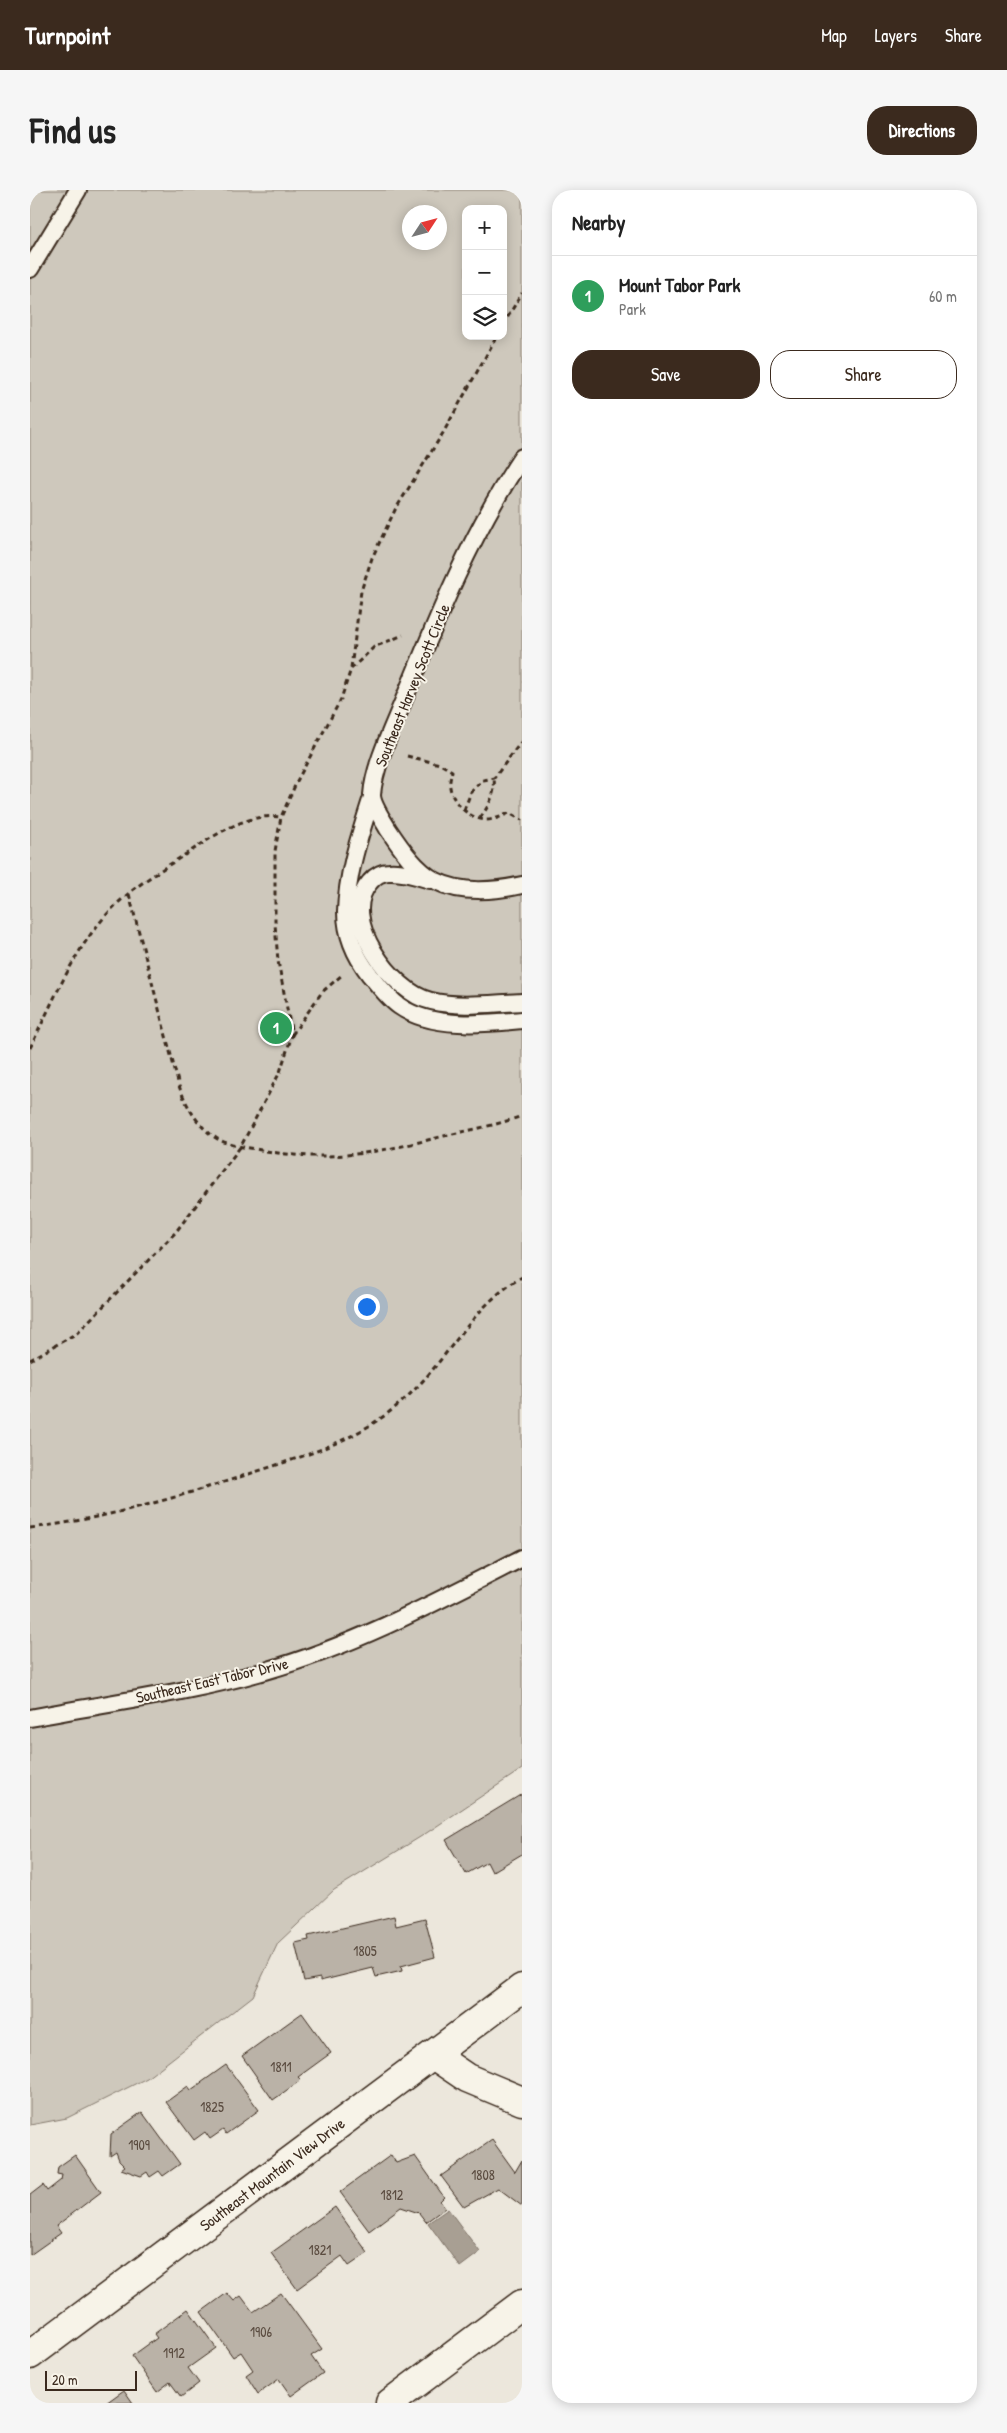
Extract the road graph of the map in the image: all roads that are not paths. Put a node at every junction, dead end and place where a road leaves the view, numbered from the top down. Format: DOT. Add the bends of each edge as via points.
graph roads {
  1 [pos="78,190"];
  2 [pos="30,268"];
  3 [pos="522,457"];
  4 [pos="372,797"];
  5 [pos="436,881"];
  6 [pos="522,885"];
  7 [pos="522,1002"];
  8 [pos="522,1020"];
  9 [pos="522,1558"];
  10 [pos="30,1718"];
  11 [pos="522,1988"];
  12 [pos="433,2054"];
  13 [pos="522,2101"];
  14 [pos="522,2304"];
  15 [pos="30,2355"];
  16 [pos="400,2400"];
  1 -- 2 [label="lane"];
  3 -- 4 [label="lane, Southeast Harvey Scott Circle" via="458,573 393,727 376,774"];
  4 -- 5 [label="lane" via="403,851"];
  4 -- 8 [label="lane, Southeast Harvey Scott Circle" via="353,856 346,914 350,940 367,971 399,1006 425,1018 466,1022"];
  5 -- 6 [label="lane" via="473,889"];
  5 -- 7 [label="lane" via="388,872 374,877 366,887 361,912 363,924 380,962 401,986 431,1001 460,1004"];
  9 -- 10 [label="lane, Southeast East Tabor Drive" via="405,1619 265,1671"];
  11 -- 12 [label="street, Southeast Mountain View Drive"];
  12 -- 13 [label="street" via="467,2078"];
  12 -- 15 [label="street, Southeast Mountain View Drive"];
  14 -- 16 [label="street"];
}
